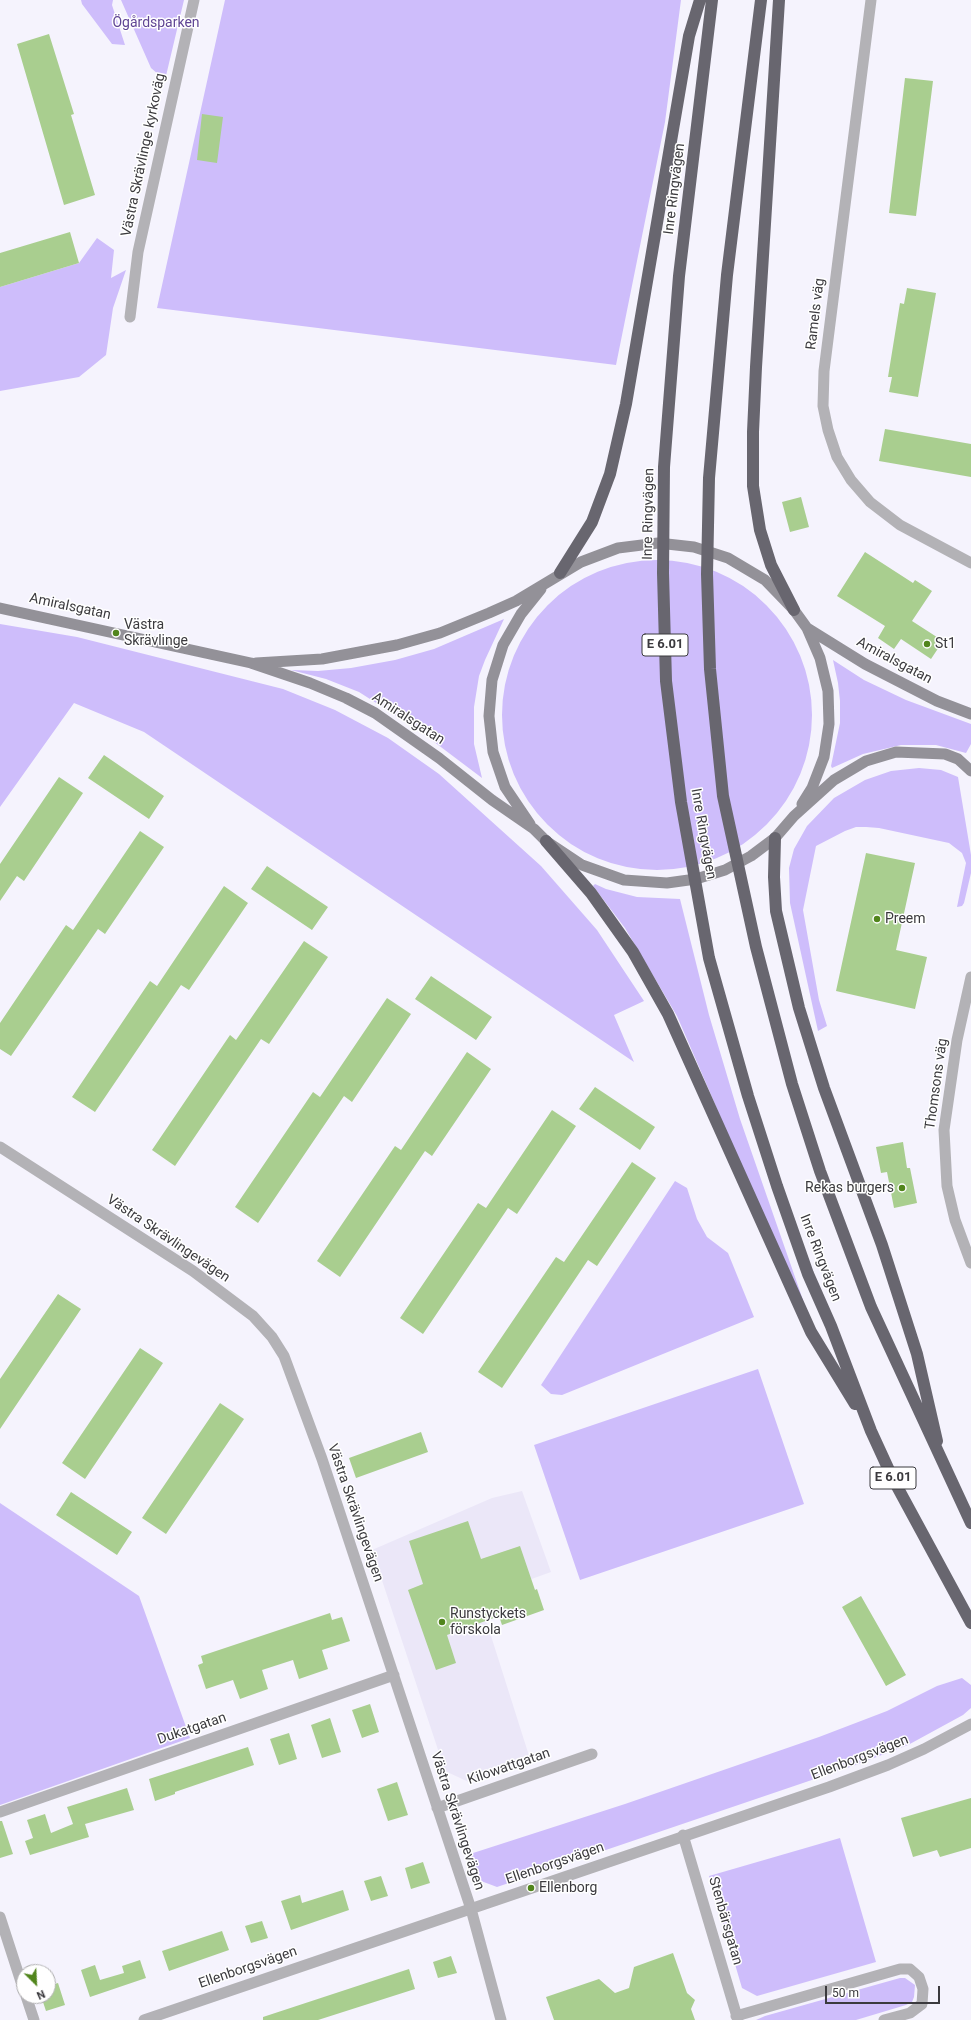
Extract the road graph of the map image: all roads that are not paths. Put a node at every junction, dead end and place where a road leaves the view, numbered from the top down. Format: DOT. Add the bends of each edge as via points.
graph roads {
  1 [pos="194,0"];
  2 [pos="700,0"];
  3 [pos="712,0"];
  4 [pos="761,0"];
  5 [pos="779,0"];
  6 [pos="871,0"];
  7 [pos="130,317"];
  8 [pos="971,563"];
  9 [pos="560,573"];
  10 [pos="545,584"];
  11 [pos="0,608"];
  12 [pos="794,610"];
  13 [pos="807,628"];
  14 [pos="251,663"];
  15 [pos="971,714"];
  16 [pos="971,771"];
  17 [pos="794,816"];
  18 [pos="534,829"];
  19 [pos="775,838"];
  20 [pos="546,841"];
  21 [pos="971,977"];
  22 [pos="0,1147"];
  23 [pos="970,1262"];
  24 [pos="871,1431"];
  25 [pos="944,1467"];
  26 [pos="971,1523"];
  27 [pos="971,1623"];
  28 [pos="394,1675"];
  29 [pos="971,1724"];
  30 [pos="592,1754"];
  31 [pos="437,1808"];
  32 [pos="0,1812"];
  33 [pos="683,1835"];
  34 [pos="470,1909"];
  35 [pos="0,1918"];
  36 [pos="16,1967"];
  37 [pos="29,2004"];
  38 [pos="737,2018"];
  39 [pos="34,2020"];
  40 [pos="144,2020"];
  41 [pos="501,2020"];
  42 [pos="884,2020"];
  1 -- 7 [label="street, Västra Skrävlinge kyrkoväg" via="138,252"];
  2 -- 9 [label="highway" via="689,36 626,404 610,474 592,522"];
  3 -- 24 [label="highway, Inre Ringvägen / E 6.01" via="679,276 664,467 666,681 681,802 710,958 748,1096 777,1186 808,1274"];
  4 -- 25 [label="highway, Inre Ringvägen / E 6.01" via="727,275 709,478 707,574 710,669 723,796 756,947 794,1091 820,1171 871,1307"];
  5 -- 12 [label="highway" via="755,396 753,486 760,530 771,565"];
  6 -- 8 [label="street, Ramels väg" via="824,371 823,406 837,457 851,480 870,502 900,525"];
  9 -- 10 [label="main road, Amiralsgatan"];
  9 -- 12 [label="main road, Amiralsgatan" via="618,548 658,543 694,547 728,558 764,580"];
  10 -- 14 [label="main road, Amiralsgatan" via="489,613 398,645 322,659"];
  10 -- 18 [label="main road, Amiralsgatan" via="521,614 503,645 492,680 489,716 493,752 505,787"];
  11 -- 14 [label="main road, Amiralsgatan"];
  12 -- 13 [label="main road, Amiralsgatan"];
  13 -- 15 [label="main road, Amiralsgatan" via="865,664 937,701"];
  13 -- 17 [label="main road, Amiralsgatan" via="822,665 828,691 829,724 824,757 812,788"];
  14 -- 18 [label="main road, Amiralsgatan" via="310,683 375,713"];
  16 -- 17 [label="main road, Amiralsgatan" via="958,759 945,754 896,752 866,761 834,780"];
  17 -- 19 [label="main road, Amiralsgatan"];
  18 -- 20 [label="main road, Amiralsgatan"];
  19 -- 20 [label="main road, Amiralsgatan" via="751,856 724,870 696,879 667,883 624,880 589,868"];
  19 -- 25 [label="highway" via="776,911 799,1008 824,1088 882,1245 917,1354"];
  20 -- 24 [label="highway" via="591,893 623,939 664,1008 811,1332"];
  21 -- 23 [label="street, Thomsons väg" via="957,1040 944,1130 948,1186 955,1220"];
  22 -- 28 [label="street, Västra Skrävlingevägen" via="193,1272 253,1316 272,1337 284,1356 296,1387"];
  24 -- 27 [label="highway, Inre Ringvägen / E 6.01" via="893,1479"];
  25 -- 26 [label="highway, Inre Ringvägen / E 6.01"];
  28 -- 31 [label="street, Västra Skrävlingevägen"];
  28 -- 32 [label="street, Dukatgatan"];
  29 -- 33 [label="street, Ellenborgsvägen" via="888,1765"];
  30 -- 31 [label="street, Kilowattgatan"];
  31 -- 34 [label="street, Västra Skrävlingevägen"];
  33 -- 34 [label="street, Ellenborgsvägen"];
  33 -- 38 [label="street, Stenbärsgatan"];
  34 -- 40 [label="street, Ellenborgsvägen"];
  34 -- 41 [label="street, Västra Skrävlingevägen"];
  35 -- 36 [label="street"];
  37 -- 39 [label="street"];
  38 -- 42 [label="street, Stenbärsgatan" via="900,1969 910,1969 919,1977 923,1988 922,2004 910,2013"];
}
